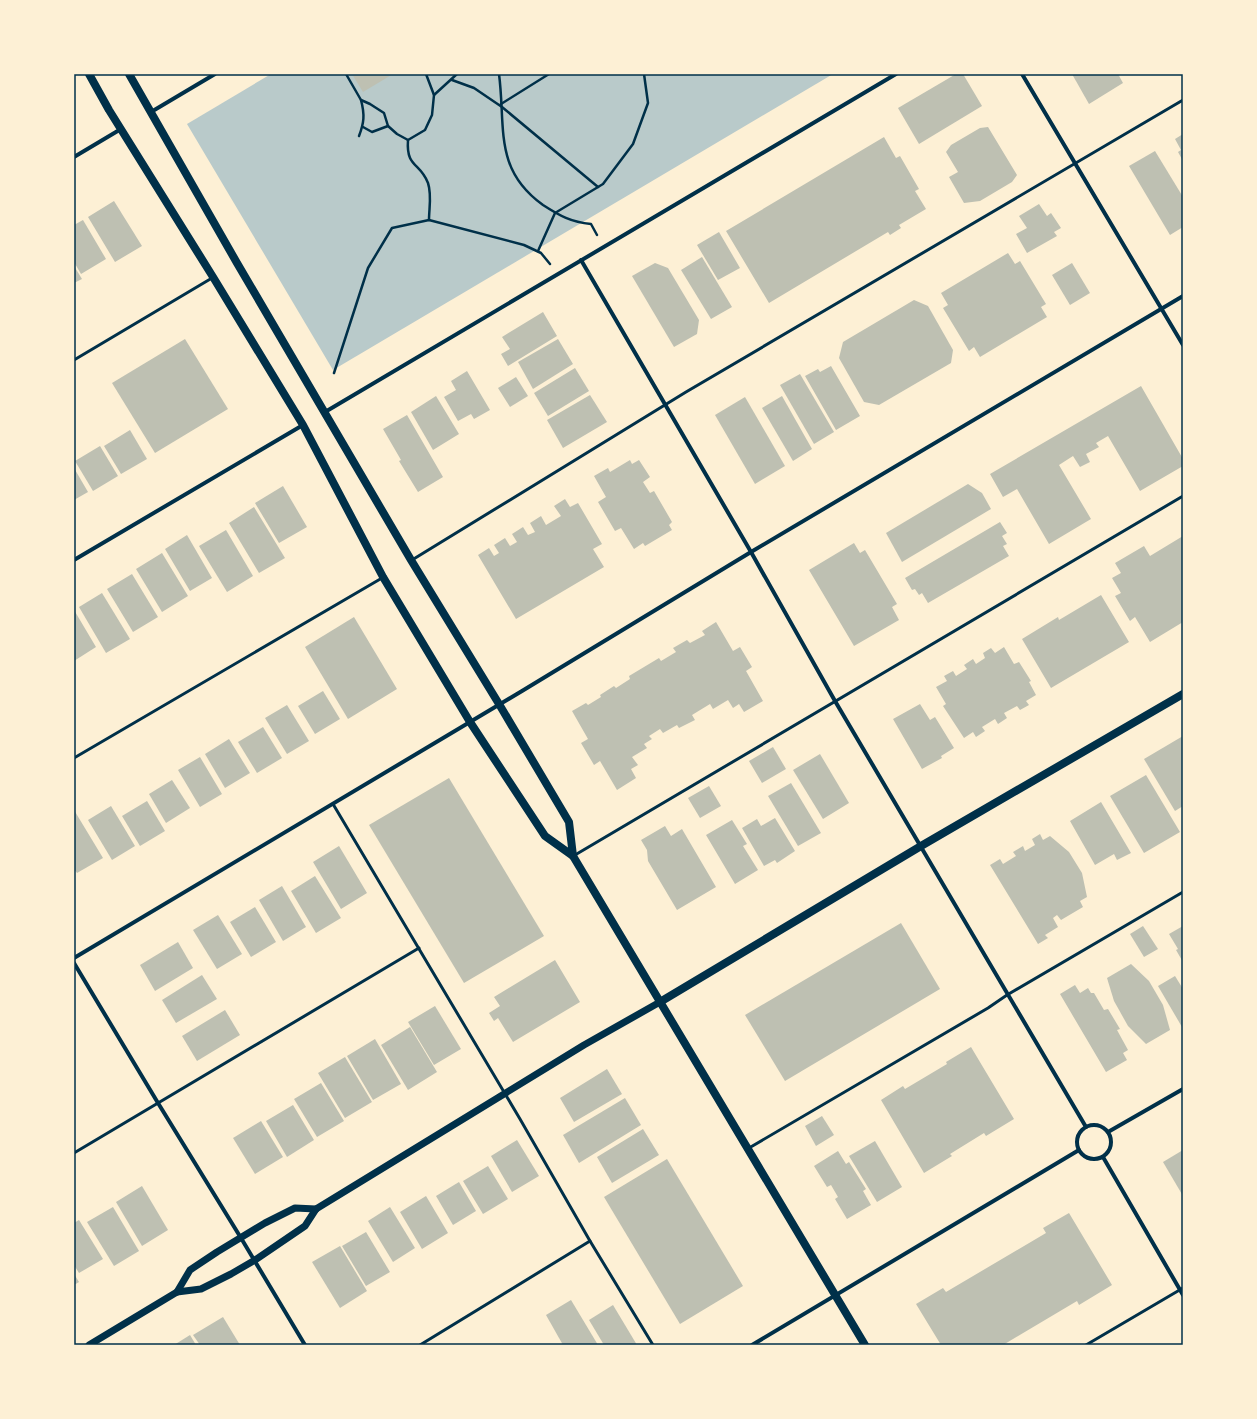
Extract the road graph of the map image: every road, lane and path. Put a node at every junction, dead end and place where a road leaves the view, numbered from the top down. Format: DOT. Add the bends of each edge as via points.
graph roads {
  1 [pos="89,74"];
  2 [pos="129,74"];
  3 [pos="215,74"];
  4 [pos="346,74"];
  5 [pos="426,74"];
  6 [pos="457,74"];
  7 [pos="499,74"];
  8 [pos="549,74"];
  9 [pos="644,74"];
  10 [pos="896,74"];
  11 [pos="1022,74"];
  12 [pos="452,80"];
  13 [pos="434,94"];
  14 [pos="361,100"];
  15 [pos="1183,100"];
  16 [pos="502,105"];
  17 [pos="151,112"];
  18 [pos="388,126"];
  19 [pos="362,127"];
  20 [pos="121,129"];
  21 [pos="359,136"];
  22 [pos="408,140"];
  23 [pos="74,157"];
  24 [pos="1074,163"];
  25 [pos="598,187"];
  26 [pos="555,213"];
  27 [pos="429,220"];
  28 [pos="598,237"];
  29 [pos="538,251"];
  30 [pos="581,260"];
  31 [pos="550,265"];
  32 [pos="213,277"];
  33 [pos="1183,296"];
  34 [pos="1162,308"];
  35 [pos="1183,345"];
  36 [pos="74,360"];
  37 [pos="334,373"];
  38 [pos="665,404"];
  39 [pos="324,412"];
  40 [pos="303,425"];
  41 [pos="1183,496"];
  42 [pos="751,552"];
  43 [pos="74,560"];
  44 [pos="411,560"];
  45 [pos="383,577"];
  46 [pos="1183,694"];
  47 [pos="836,701"];
  48 [pos="499,704"];
  49 [pos="470,722"];
  50 [pos="74,758"];
  51 [pos="333,804"];
  52 [pos="921,846"];
  53 [pos="573,856"];
  54 [pos="1183,892"];
  55 [pos="419,948"];
  56 [pos="74,958"];
  57 [pos="74,963"];
  58 [pos="1007,995"];
  59 [pos="660,1002"];
  60 [pos="1183,1089"];
  61 [pos="505,1094"];
  62 [pos="158,1103"];
  63 [pos="1086,1127"];
  64 [pos="1108,1132"];
  65 [pos="747,1148"];
  66 [pos="1079,1150"];
  67 [pos="74,1153"];
  68 [pos="1103,1157"];
  69 [pos="316,1209"];
  70 [pos="242,1238"];
  71 [pos="590,1241"];
  72 [pos="255,1260"];
  73 [pos="1181,1289"];
  74 [pos="177,1292"];
  75 [pos="1183,1295"];
  76 [pos="835,1296"];
  77 [pos="89,1345"];
  78 [pos="305,1345"];
  79 [pos="420,1345"];
  80 [pos="653,1345"];
  81 [pos="752,1345"];
  82 [pos="865,1345"];
  83 [pos="1086,1345"];
  1 -- 20 [label="main road"];
  2 -- 17 [label="main road"];
  3 -- 17 [label="street"];
  4 -- 14 [label="path"];
  5 -- 13 [label="path"];
  6 -- 12 [label="path"];
  7 -- 16 [label="path"];
  8 -- 16 [label="path"];
  9 -- 25 [label="path" via="648,103 633,144"];
  10 -- 30 [label="street"];
  11 -- 24 [label="street"];
  12 -- 13 [label="path"];
  12 -- 16 [label="path" via="474,88"];
  13 -- 22 [label="path" via="432,115 425,130"];
  14 -- 18 [label="path" via="384,113"];
  14 -- 19 [label="path" via="364,113"];
  15 -- 24 [label="lane"];
  16 -- 25 [label="path"];
  16 -- 26 [label="path" via="506,152 514,174 538,201"];
  17 -- 39 [label="main road"];
  18 -- 19 [label="path" via="372,132"];
  18 -- 22 [label="path"];
  19 -- 21 [label="path"];
  20 -- 23 [label="street"];
  20 -- 32 [label="main road"];
  22 -- 27 [label="path" via="410,160 424,175 431,194"];
  24 -- 34 [label="street"];
  24 -- 38 [label="lane"];
  25 -- 26 [label="path"];
  26 -- 28 [label="path" via="575,222 591,224"];
  26 -- 29 [label="path"];
  27 -- 29 [label="path"];
  27 -- 37 [label="path" via="392,228 368,268"];
  29 -- 31 [label="path"];
  30 -- 38 [label="street"];
  30 -- 39 [label="street"];
  32 -- 36 [label="lane"];
  32 -- 40 [label="main road"];
  33 -- 34 [label="street"];
  34 -- 35 [label="street"];
  34 -- 42 [label="street"];
  38 -- 42 [label="street"];
  38 -- 44 [label="lane"];
  39 -- 44 [label="main road"];
  40 -- 43 [label="street"];
  40 -- 45 [label="main road"];
  41 -- 47 [label="lane"];
  42 -- 47 [label="street"];
  42 -- 48 [label="street"];
  44 -- 48 [label="main road"];
  45 -- 49 [label="main road"];
  45 -- 50 [label="lane"];
  46 -- 52 [label="main road"];
  47 -- 52 [label="street"];
  47 -- 53 [label="lane"];
  48 -- 49 [label="street"];
  48 -- 53 [label="main road" via="569,822"];
  49 -- 51 [label="street"];
  49 -- 53 [label="main road" via="545,836"];
  51 -- 55 [label="lane"];
  51 -- 56 [label="street"];
  52 -- 58 [label="street"];
  52 -- 59 [label="main road"];
  53 -- 59 [label="main road"];
  54 -- 58 [label="lane"];
  55 -- 61 [label="lane"];
  55 -- 62 [label="lane"];
  57 -- 62 [label="street"];
  58 -- 63 [label="street"];
  58 -- 65 [label="lane"];
  59 -- 61 [label="street"];
  59 -- 65 [label="main road"];
  60 -- 64 [label="street"];
  61 -- 69 [label="street"];
  61 -- 71 [label="lane"];
  62 -- 67 [label="lane"];
  62 -- 70 [label="street"];
  63 -- 64 [label="street" via="1095,1124"];
  63 -- 66 [label="street" via="1077,1140"];
  64 -- 68 [label="street" via="1112,1143"];
  65 -- 76 [label="main road"];
  66 -- 68 [label="street" via="1087,1157"];
  66 -- 76 [label="street"];
  68 -- 73 [label="street"];
  69 -- 70 [label="street" via="295,1208"];
  69 -- 72 [label="street" via="305,1226"];
  70 -- 72 [label="street"];
  70 -- 74 [label="street" via="190,1270"];
  71 -- 79 [label="lane"];
  71 -- 80 [label="lane"];
  72 -- 74 [label="street" via="201,1289"];
  72 -- 78 [label="street"];
  73 -- 75 [label="street"];
  73 -- 83 [label="lane"];
  74 -- 77 [label="street"];
  76 -- 81 [label="street"];
  76 -- 82 [label="main road"];
}
